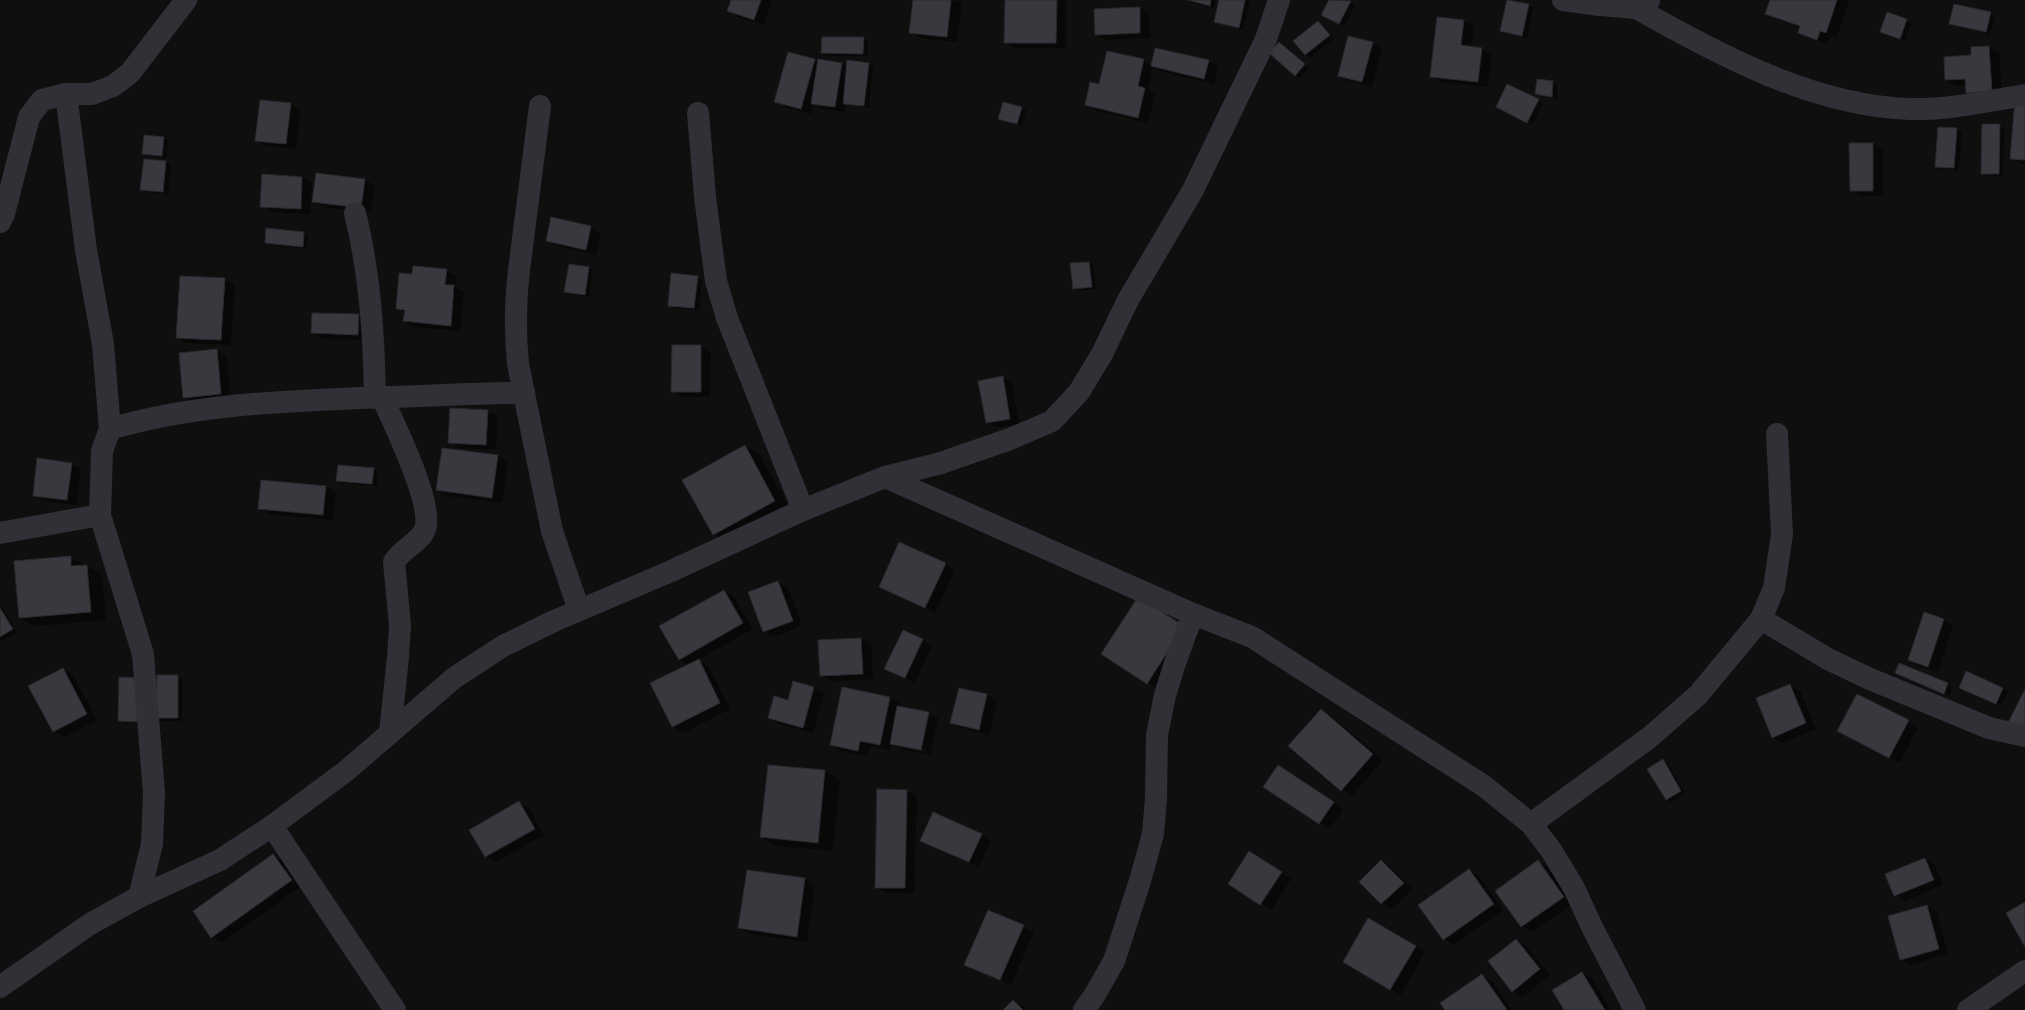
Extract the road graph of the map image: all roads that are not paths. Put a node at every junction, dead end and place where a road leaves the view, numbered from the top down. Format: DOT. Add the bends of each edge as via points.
graph roads {
  1 [pos="186,0"];
  2 [pos="1279,0"];
  3 [pos="1563,0"];
  4 [pos="1643,4"];
  5 [pos="66,94"];
  6 [pos="2025,94"];
  7 [pos="540,106"];
  8 [pos="698,113"];
  9 [pos="355,213"];
  10 [pos="0,222"];
  11 [pos="524,393"];
  12 [pos="379,398"];
  13 [pos="110,430"];
  14 [pos="1777,434"];
  15 [pos="885,477"];
  16 [pos="803,510"];
  17 [pos="100,515"];
  18 [pos="0,533"];
  19 [pos="579,610"];
  20 [pos="1193,614"];
  21 [pos="1761,619"];
  22 [pos="390,733"];
  23 [pos="2025,736"];
  24 [pos="1531,824"];
  25 [pos="272,826"];
  26 [pos="139,897"];
  27 [pos="2025,971"];
  28 [pos="0,986"];
  29 [pos="395,1010"];
  30 [pos="1084,1010"];
  31 [pos="1635,1010"];
  32 [pos="1968,1010"];
  1 -- 5 [label="street" via="130,73 113,86 92,94"];
  2 -- 15 [label="street" via="1266,39 1193,190 1139,280 1102,354 1078,392 1052,421 1010,440 941,463"];
  3 -- 4 [label="street" via="1600,5"];
  4 -- 6 [label="street" via="1732,59 1792,84 1860,103 1911,109 1969,104"];
  5 -- 10 [label="street" via="42,100 29,117"];
  5 -- 13 [label="street" via="86,250 103,344"];
  7 -- 11 [label="street" via="516,297 518,364"];
  8 -- 16 [label="street" via="704,197 716,281 727,318"];
  9 -- 12 [label="street" via="366,259"];
  11 -- 12 [label="street"];
  11 -- 19 [label="street" via="552,531"];
  12 -- 13 [label="street" via="293,401 197,410 140,420"];
  12 -- 22 [label="street" via="408,456 426,504 427,515 426,528 422,536 399,554 394,562 400,626"];
  13 -- 17 [label="street" via="102,451"];
  14 -- 21 [label="street" via="1782,534 1774,588"];
  15 -- 16 [label="street"];
  15 -- 20 [label="street"];
  16 -- 19 [label="street"];
  17 -- 18 [label="street"];
  17 -- 26 [label="street" via="143,654 154,793 152,844"];
  19 -- 22 [label="street" via="503,646 454,678"];
  20 -- 24 [label="street" via="1252,637 1484,786"];
  20 -- 30 [label="street" via="1169,682 1157,736 1153,834 1114,961"];
  21 -- 23 [label="street" via="1828,659 1870,679 1989,728"];
  21 -- 24 [label="street" via="1693,700 1650,738"];
  22 -- 25 [label="street" via="346,771"];
  24 -- 31 [label="street" via="1551,850 1574,888"];
  25 -- 26 [label="street" via="220,860"];
  25 -- 29 [label="street"];
  26 -- 28 [label="street" via="90,924"];
  27 -- 32 [label="street"];
}
